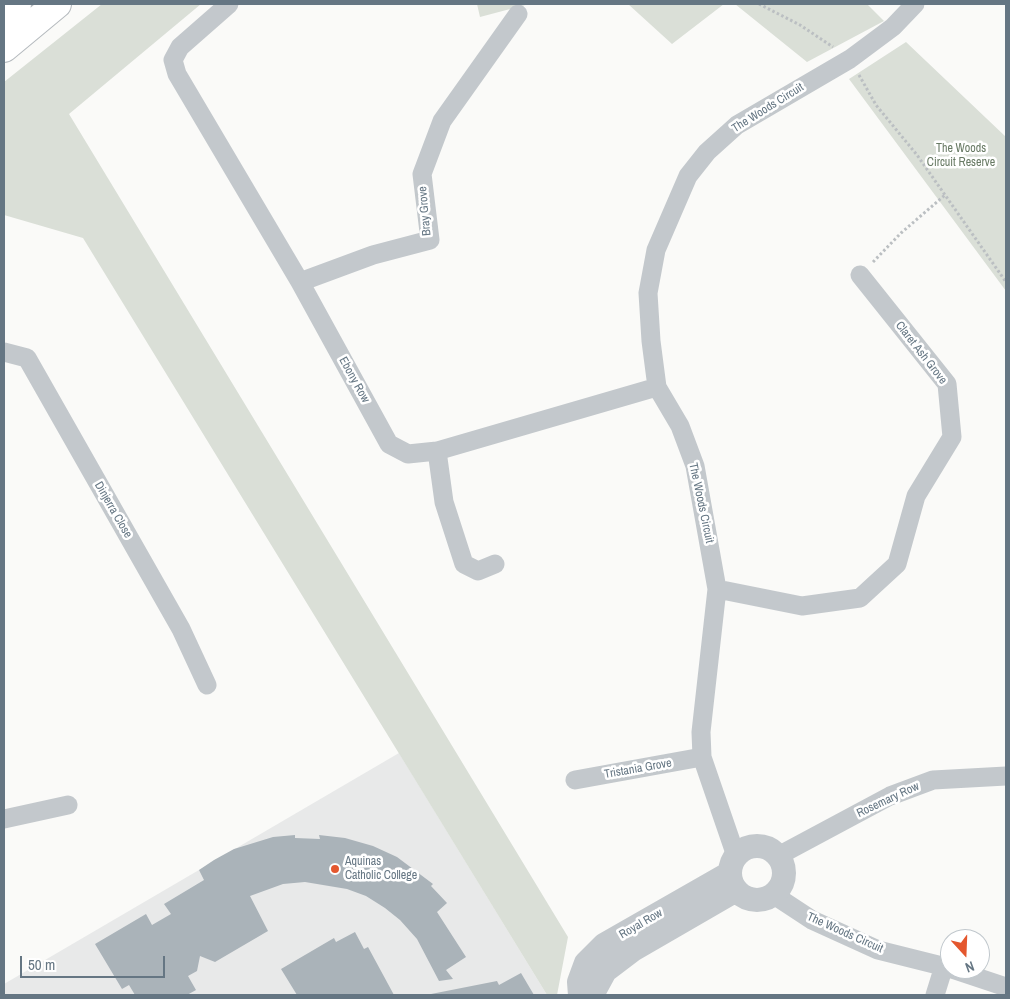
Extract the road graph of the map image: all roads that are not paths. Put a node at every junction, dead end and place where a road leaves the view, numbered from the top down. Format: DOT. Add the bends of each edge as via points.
graph roads {
  1 [pos="16,4"];
  2 [pos="57,4"];
  3 [pos="229,4"];
  4 [pos="915,4"];
  5 [pos="4,8"];
  6 [pos="518,14"];
  7 [pos="4,15"];
  8 [pos="4,48"];
  9 [pos="860,275"];
  10 [pos="300,282"];
  11 [pos="4,352"];
  12 [pos="657,387"];
  13 [pos="437,451"];
  14 [pos="495,564"];
  15 [pos="717,589"];
  16 [pos="207,685"];
  17 [pos="702,758"];
  18 [pos="1006,776"];
  19 [pos="575,780"];
  20 [pos="68,805"];
  21 [pos="4,819"];
  22 [pos="778,856"];
  23 [pos="734,873"];
  24 [pos="774,894"];
  25 [pos="940,966"];
  26 [pos="943,979"];
  27 [pos="982,979"];
  28 [pos="1006,987"];
  29 [pos="580,995"];
  30 [pos="592,995"];
  31 [pos="935,995"];
  1 -- 5 [label="main road"];
  1 -- 7 [label="main road"];
  2 -- 8 [label="main road"];
  3 -- 10 [label="street, Ebony Row" via="180,47 173,60 177,74"];
  4 -- 12 [label="street, The Woods Circuit" via="893,27 850,59 738,125 708,152 688,176 656,250 648,293"];
  6 -- 10 [label="street, Bray Grove" via="442,120 422,174 430,240 373,255"];
  9 -- 15 [label="street, Claret Ash Grove" via="948,384 952,437 916,496 897,564 860,598 802,606"];
  10 -- 13 [label="street, Ebony Row" via="389,444 408,454"];
  11 -- 16 [label="street, Dinjerra Close" via="26,358 180,629"];
  12 -- 13 [label="street, Ebony Row"];
  12 -- 15 [label="street, The Woods Circuit" via="680,426 695,466"];
  13 -- 14 [label="street" via="444,502 464,564 478,571"];
  15 -- 17 [label="street, The Woods Circuit" via="701,732"];
  17 -- 19 [label="street, Tristania Grove"];
  17 -- 23 [label="street, The Woods Circuit"];
  18 -- 22 [label="street, Rosemary Row" via="933,780 890,796"];
  20 -- 21 [label="street"];
  22 -- 23 [label="street" via="767,848 754,846"];
  22 -- 24 [label="street" via="784,876"];
  23 -- 24 [label="street" via="742,896 758,900"];
  23 -- 29 [label="street, Royal Row" via="604,945 586,963 579,982"];
  23 -- 30 [label="street, Royal Row" via="605,971"];
  24 -- 25 [label="street, The Woods Circuit" via="812,920 878,950"];
  26 -- 31 [label="street"];
  27 -- 28 [label="street, The Woods Circuit"];
}
